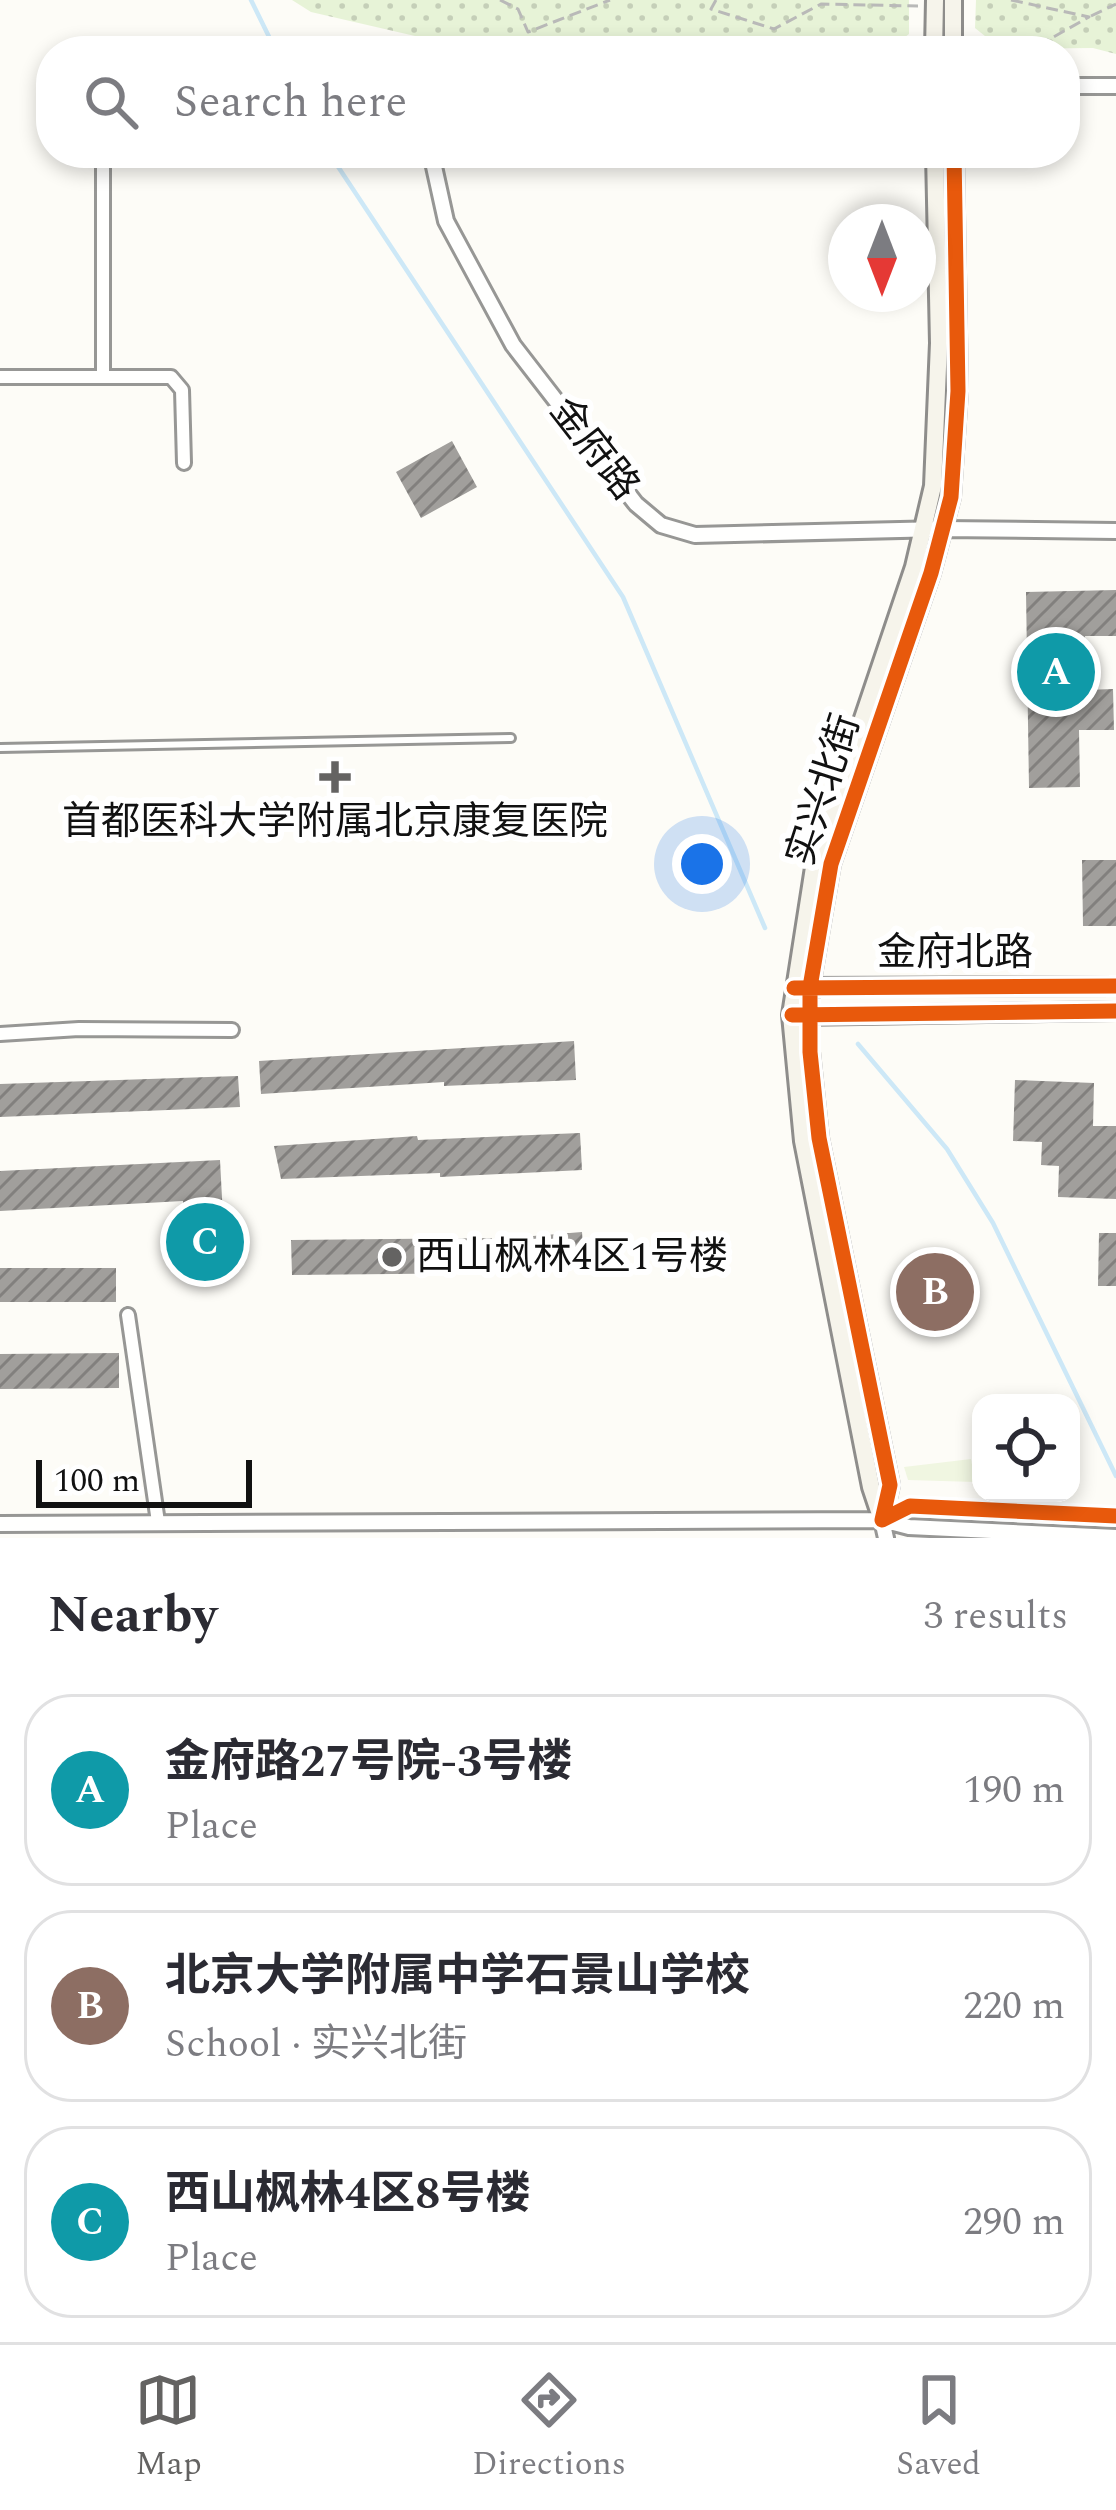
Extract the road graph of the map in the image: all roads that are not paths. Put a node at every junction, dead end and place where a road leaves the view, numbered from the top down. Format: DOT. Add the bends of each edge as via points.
graph roads {
  1 [pos="953,0"];
  2 [pos="934,3"];
  3 [pos="934,36"];
  4 [pos="953,36"];
  5 [pos="1080,86"];
  6 [pos="1116,86"];
  7 [pos="103,168"];
  8 [pos="434,168"];
  9 [pos="935,168"];
  10 [pos="954,168"];
  11 [pos="103,376"];
  12 [pos="0,377"];
  13 [pos="184,463"];
  14 [pos="933,530"];
  15 [pos="1116,531"];
  16 [pos="512,738"];
  17 [pos="0,748"];
  18 [pos="1116,986"];
  19 [pos="802,987"];
  20 [pos="1116,1011"];
  21 [pos="800,1016"];
  22 [pos="232,1030"];
  23 [pos="0,1034"];
  24 [pos="128,1315"];
  25 [pos="1113,1516"];
  26 [pos="491,1521"];
  27 [pos="158,1522"];
  28 [pos="0,1524"];
  29 [pos="884,1529"];
  30 [pos="52,1531"];
  31 [pos="1115,1537"];
  32 [pos="491,1538"];
  1 -- 4 [label="main road"];
  2 -- 3 [label="main road"];
  5 -- 6 [label="street"];
  7 -- 11 [label="street"];
  8 -- 14 [label="street, 金府路" via="446,220 513,344 636,504 661,525 695,536"];
  9 -- 14 [label="main road, 实兴北街"];
  10 -- 14 [label="main road, 实兴北街" via="956,452"];
  11 -- 12 [label="street"];
  11 -- 13 [label="street" via="178,382"];
  14 -- 15 [label="street, 金府路"];
  14 -- 19 [label="main road, 实兴北街" via="925,592 831,864"];
  16 -- 17 [label="lane"];
  18 -- 19 [label="main road, 金府北路"];
  19 -- 21 [label="main road, 实兴北街"];
  20 -- 21 [label="main road, 金府北路"];
  21 -- 29 [label="main road, 实兴北街" via="890,1485"];
  22 -- 23 [label="street"];
  24 -- 27 [label="street"];
  25 -- 29 [label="street" via="910,1506"];
  25 -- 31 [label="street"];
  26 -- 27 [label="street"];
  26 -- 29 [label="street"];
  26 -- 32 [label="lane"];
  27 -- 30 [label="street"];
  28 -- 30 [label="street"];
  29 -- 31 [label="street"];
}
